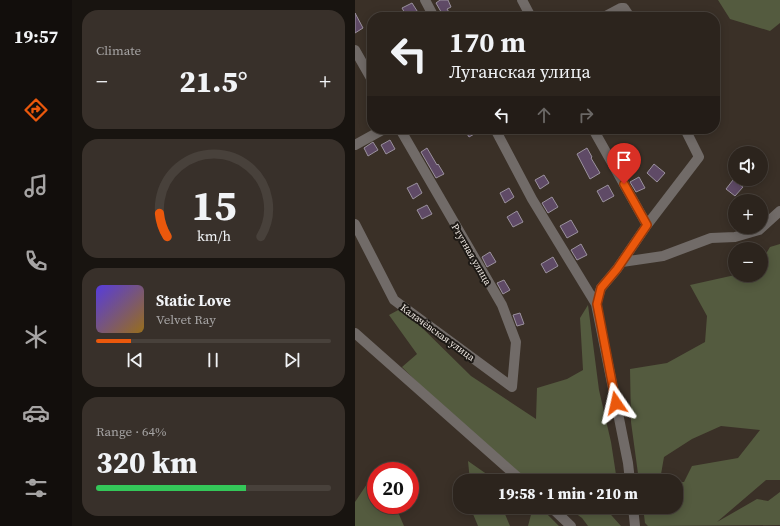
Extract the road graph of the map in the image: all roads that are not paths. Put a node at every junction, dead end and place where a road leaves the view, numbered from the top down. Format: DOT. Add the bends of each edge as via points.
graph roads {
  1 [pos="425,0"];
  2 [pos="521,0"];
  3 [pos="431,12"];
  4 [pos="528,12"];
  5 [pos="613,12"];
  6 [pos="628,12"];
  7 [pos="355,50"];
  8 [pos="367,71"];
  9 [pos="375,134"];
  10 [pos="402,134"];
  11 [pos="498,134"];
  12 [pos="596,134"];
  13 [pos="688,134"];
  14 [pos="355,145"];
  15 [pos="780,211"];
  16 [pos="355,224"];
  17 [pos="647,225"];
  18 [pos="622,262"];
  19 [pos="597,304"];
  20 [pos="355,333"];
  21 [pos="513,387"];
  22 [pos="514,474"];
  23 [pos="629,474"];
  24 [pos="558,514"];
  25 [pos="634,514"];
  26 [pos="571,526"];
  27 [pos="635,526"];
  1 -- 3 [label="street"];
  2 -- 4 [label="street"];
  5 -- 6 [label="street" via="621,8"];
  7 -- 8 [label="street"];
  9 -- 14 [label="street"];
  10 -- 21 [label="street, Ртутная улица" via="502,305 516,342"];
  11 -- 19 [label="street" via="532,199"];
  12 -- 17 [label="street"];
  13 -- 17 [label="street" via="699,157"];
  15 -- 18 [label="street" via="759,230 735,237 711,238 663,256"];
  16 -- 21 [label="street, Калачёвская улица" via="394,300"];
  17 -- 18 [label="street"];
  18 -- 19 [label="street" via="601,288"];
  19 -- 23 [label="street"];
  20 -- 22 [label="street"];
  24 -- 26 [label="street"];
  25 -- 27 [label="street"];
}
